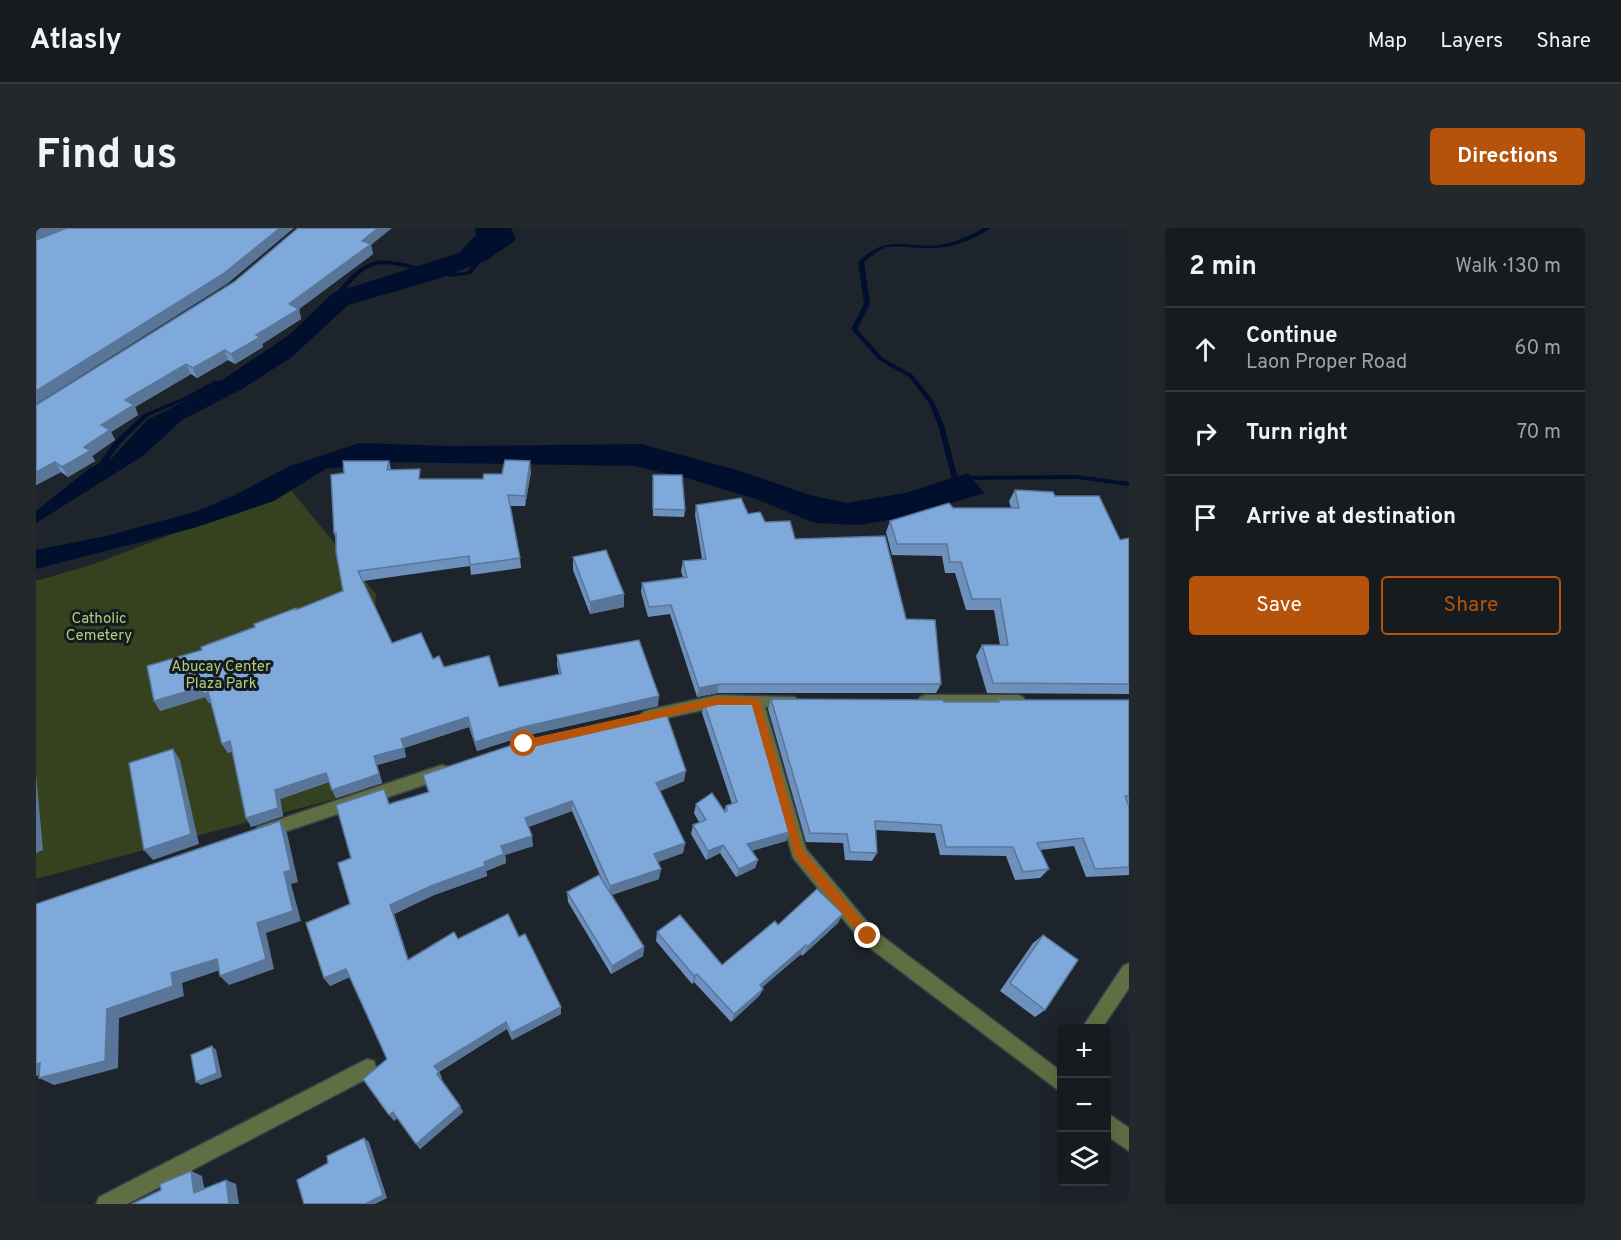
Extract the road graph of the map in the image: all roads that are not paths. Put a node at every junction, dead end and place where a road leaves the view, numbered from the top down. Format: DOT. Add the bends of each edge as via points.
graph roads {
  1 [pos="756,701"];
  2 [pos="802,701"];
  3 [pos="905,701"];
  4 [pos="1035,701"];
  5 [pos="638,719"];
  6 [pos="456,767"];
  7 [pos="251,837"];
  8 [pos="1129,972"];
  9 [pos="1094,1024"];
  10 [pos="367,1068"];
  11 [pos="1059,1078"];
  12 [pos="1111,1125"];
  13 [pos="1129,1141"];
  14 [pos="106,1204"];
  1 -- 2 [label="street"];
  1 -- 5 [label="street" via="717,701"];
  1 -- 11 [label="street" via="799,853 868,936"];
  3 -- 4 [label="street"];
  6 -- 7 [label="street"];
  8 -- 9 [label="street"];
  10 -- 14 [label="street"];
  12 -- 13 [label="street"];
}
